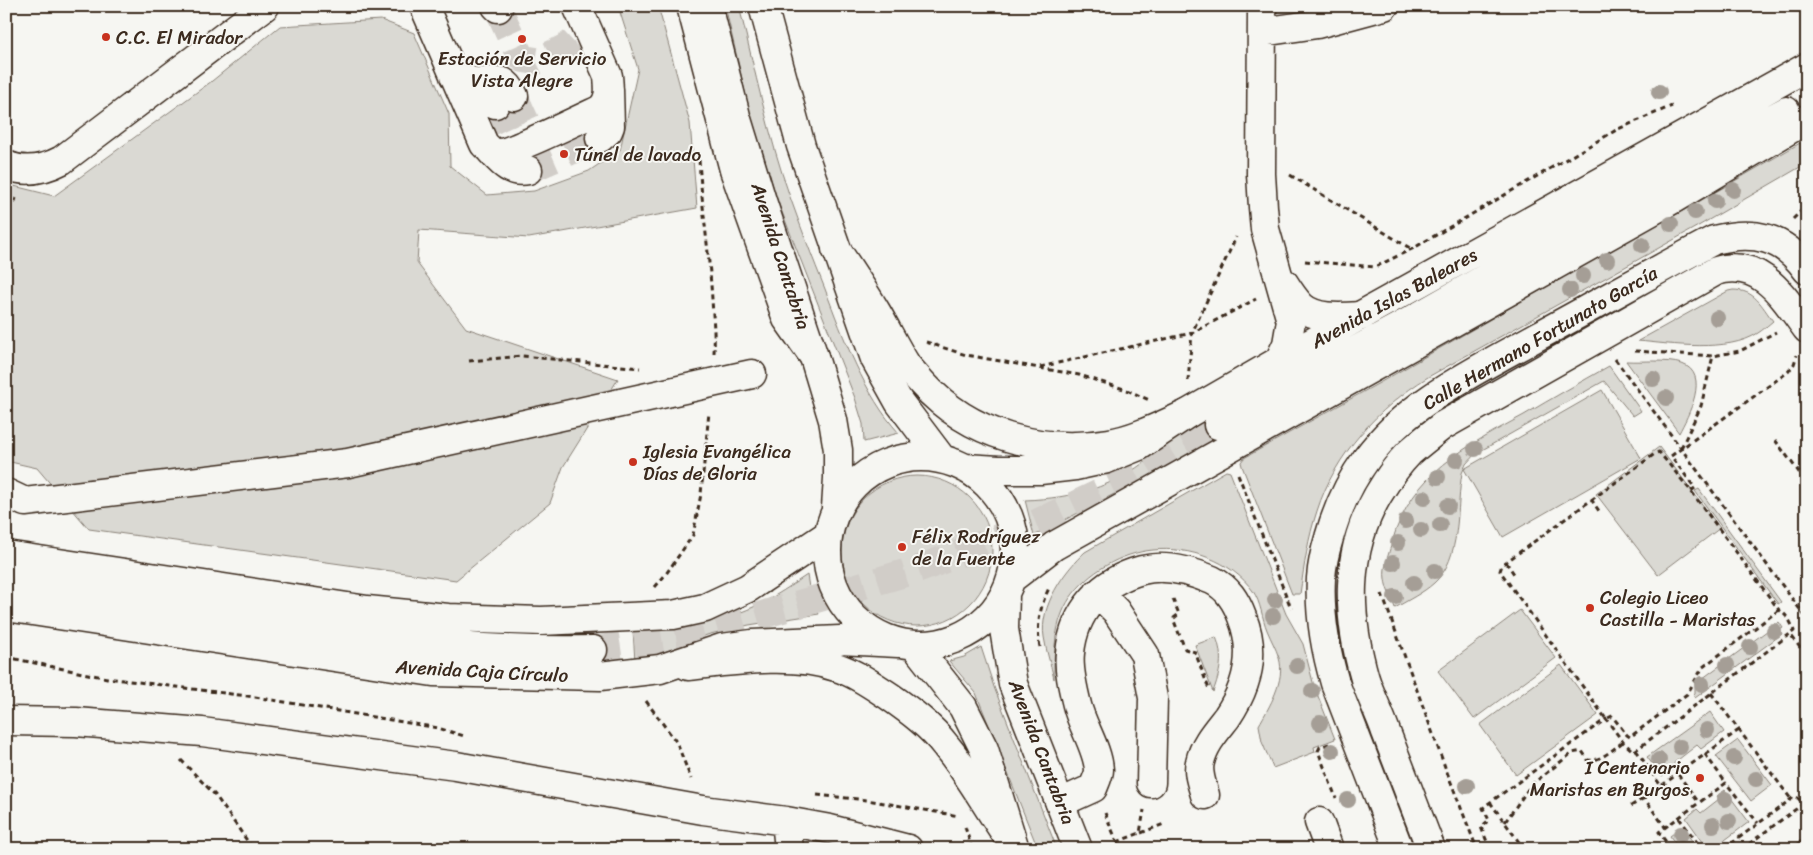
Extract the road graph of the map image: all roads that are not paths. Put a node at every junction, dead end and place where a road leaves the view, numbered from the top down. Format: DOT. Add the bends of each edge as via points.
graph roads {
  1 [pos="265,6"];
  2 [pos="424,6"];
  3 [pos="577,6"];
  4 [pos="691,6"];
  5 [pos="708,6"];
  6 [pos="763,6"];
  7 [pos="1384,6"];
  8 [pos="1262,19"];
  9 [pos="1807,67"];
  10 [pos="467,79"];
  11 [pos="609,88"];
  12 [pos="1807,89"];
  13 [pos="505,100"];
  14 [pos="1807,100"];
  15 [pos="1807,119"];
  16 [pos="520,137"];
  17 [pos="600,138"];
  18 [pos="1701,156"];
  19 [pos="6,165"];
  20 [pos="528,170"];
  21 [pos="836,249"];
  22 [pos="1807,270"];
  23 [pos="1271,287"];
  24 [pos="1362,316"];
  25 [pos="1800,332"];
  26 [pos="814,357"];
  27 [pos="1279,362"];
  28 [pos="752,374"];
  29 [pos="1188,401"];
  30 [pos="1218,425"];
  31 [pos="954,463"];
  32 [pos="6,493"];
  33 [pos="836,508"];
  34 [pos="826,536"];
  35 [pos="6,555"];
  36 [pos="6,582"];
  37 [pos="1008,587"];
  38 [pos="1098,594"];
  39 [pos="6,607"];
  40 [pos="906,645"];
  41 [pos="593,650"];
  42 [pos="660,669"];
  43 [pos="6,721"];
  44 [pos="1205,795"];
  45 [pos="1148,796"];
  46 [pos="1060,803"];
  47 [pos="786,820"];
  48 [pos="1319,822"];
  49 [pos="1014,847"];
  50 [pos="789,849"];
  51 [pos="908,849"];
  52 [pos="1078,849"];
  53 [pos="1329,849"];
  54 [pos="1399,849"];
  55 [pos="1431,849"];
  1 -- 19 [label="main road" via="62,160 50,167 34,170"];
  2 -- 10 [label="main road"];
  3 -- 11 [label="main road" via="608,76"];
  4 -- 26 [label="main road" via="734,170 786,319"];
  5 -- 26 [label="main road, Avenida Cantabria" via="738,125"];
  6 -- 21 [label="main road" via="801,146"];
  7 -- 8 [label="main road" via="1317,24"];
  8 -- 23 [label="main road" via="1261,174"];
  9 -- 24 [label="main road, Avenida Islas Baleares"];
  10 -- 13 [label="main road" via="503,81 509,85"];
  10 -- 16 [label="main road" via="484,144"];
  11 -- 16 [label="main road" via="606,104 601,109"];
  11 -- 17 [label="main road" via="610,126"];
  12 -- 18 [label="main road, Avenida Islas Baleares"];
  14 -- 18 [label="main road, Avenida Islas Baleares"];
  15 -- 37 [label="main road" via="1675,198 1054,546"];
  16 -- 20 [label="main road" via="512,170"];
  18 -- 30 [label="main road, Avenida Islas Baleares"];
  21 -- 29 [label="main road" via="908,366 952,410 994,434 1058,447 1110,443 1148,431"];
  21 -- 31 [label="main road" via="875,358 899,402"];
  22 -- 54 [label="main road, Calle Hermano Fortunato García" via="1784,234 1739,235 1714,240 1430,398 1377,445 1352,478 1334,519 1323,557 1320,598 1324,635 1345,710"];
  23 -- 24 [label="main road" via="1311,312 1332,318"];
  23 -- 27 [label="main road" via="1291,321 1287,344"];
  24 -- 27 [label="main road, Avenida Islas Baleares"];
  25 -- 55 [label="main road, Calle Hermano Fortunato García" via="1770,284 1758,274 1741,268 1716,271 1442,426 1396,468 1372,506 1356,551 1352,610 1366,681"];
  26 -- 33 [label="main road, Avenida Cantabria" via="833,420 838,450"];
  27 -- 29 [label="main road, Avenida Islas Baleares"];
  28 -- 32 [label="main road" via="348,463 25,502"];
  29 -- 31 [label="main road, Avenida Islas Baleares" via="1139,446 1099,461 1040,470 998,470"];
  31 -- 33 [label="main road, Avenida Islas Baleares" via="911,457 880,465 854,483"];
  31 -- 37 [label="main road, Avenida Cantabria" via="986,483 1002,503 1012,527 1015,553"];
  33 -- 34 [label="main road"];
  34 -- 35 [label="main road" via="748,588 705,608 673,615 541,621 448,618 367,610"];
  34 -- 40 [label="main road" via="827,571 841,603 865,629"];
  36 -- 41 [label="main road, Avenida Caja Círculo" via="433,645"];
  37 -- 40 [label="main road, Avenida Caja Círculo" via="989,617 967,634 942,643"];
  37 -- 46 [label="main road, Avenida Cantabria" via="1004,629 1013,684"];
  38 -- 44 [label="main road" via="1114,581 1142,570 1168,568 1197,574 1221,585 1238,606 1248,631 1249,667 1241,691 1212,734 1201,757 1199,774"];
  38 -- 45 [label="main road" via="1116,611 1145,655 1154,698"];
  38 -- 46 [label="main road" via="1077,621 1069,654 1077,706 1099,771 1093,788"];
  39 -- 42 [label="main road, Avenida Caja Círculo" via="433,672 600,676"];
  40 -- 42 [label="main road, Avenida Caja Círculo" via="840,640 752,644 722,648"];
  40 -- 49 [label="main road" via="963,706 984,749"];
  42 -- 49 [label="main road" via="781,659 836,667 868,682 903,706 946,745"];
  43 -- 47 [label="main road" via="76,722 202,732 456,766 703,810"];
  46 -- 52 [label="main road, Avenida Cantabria"];
  47 -- 50 [label="main road"];
  47 -- 51 [label="main road"];
  48 -- 53 [label="main road"];
}
